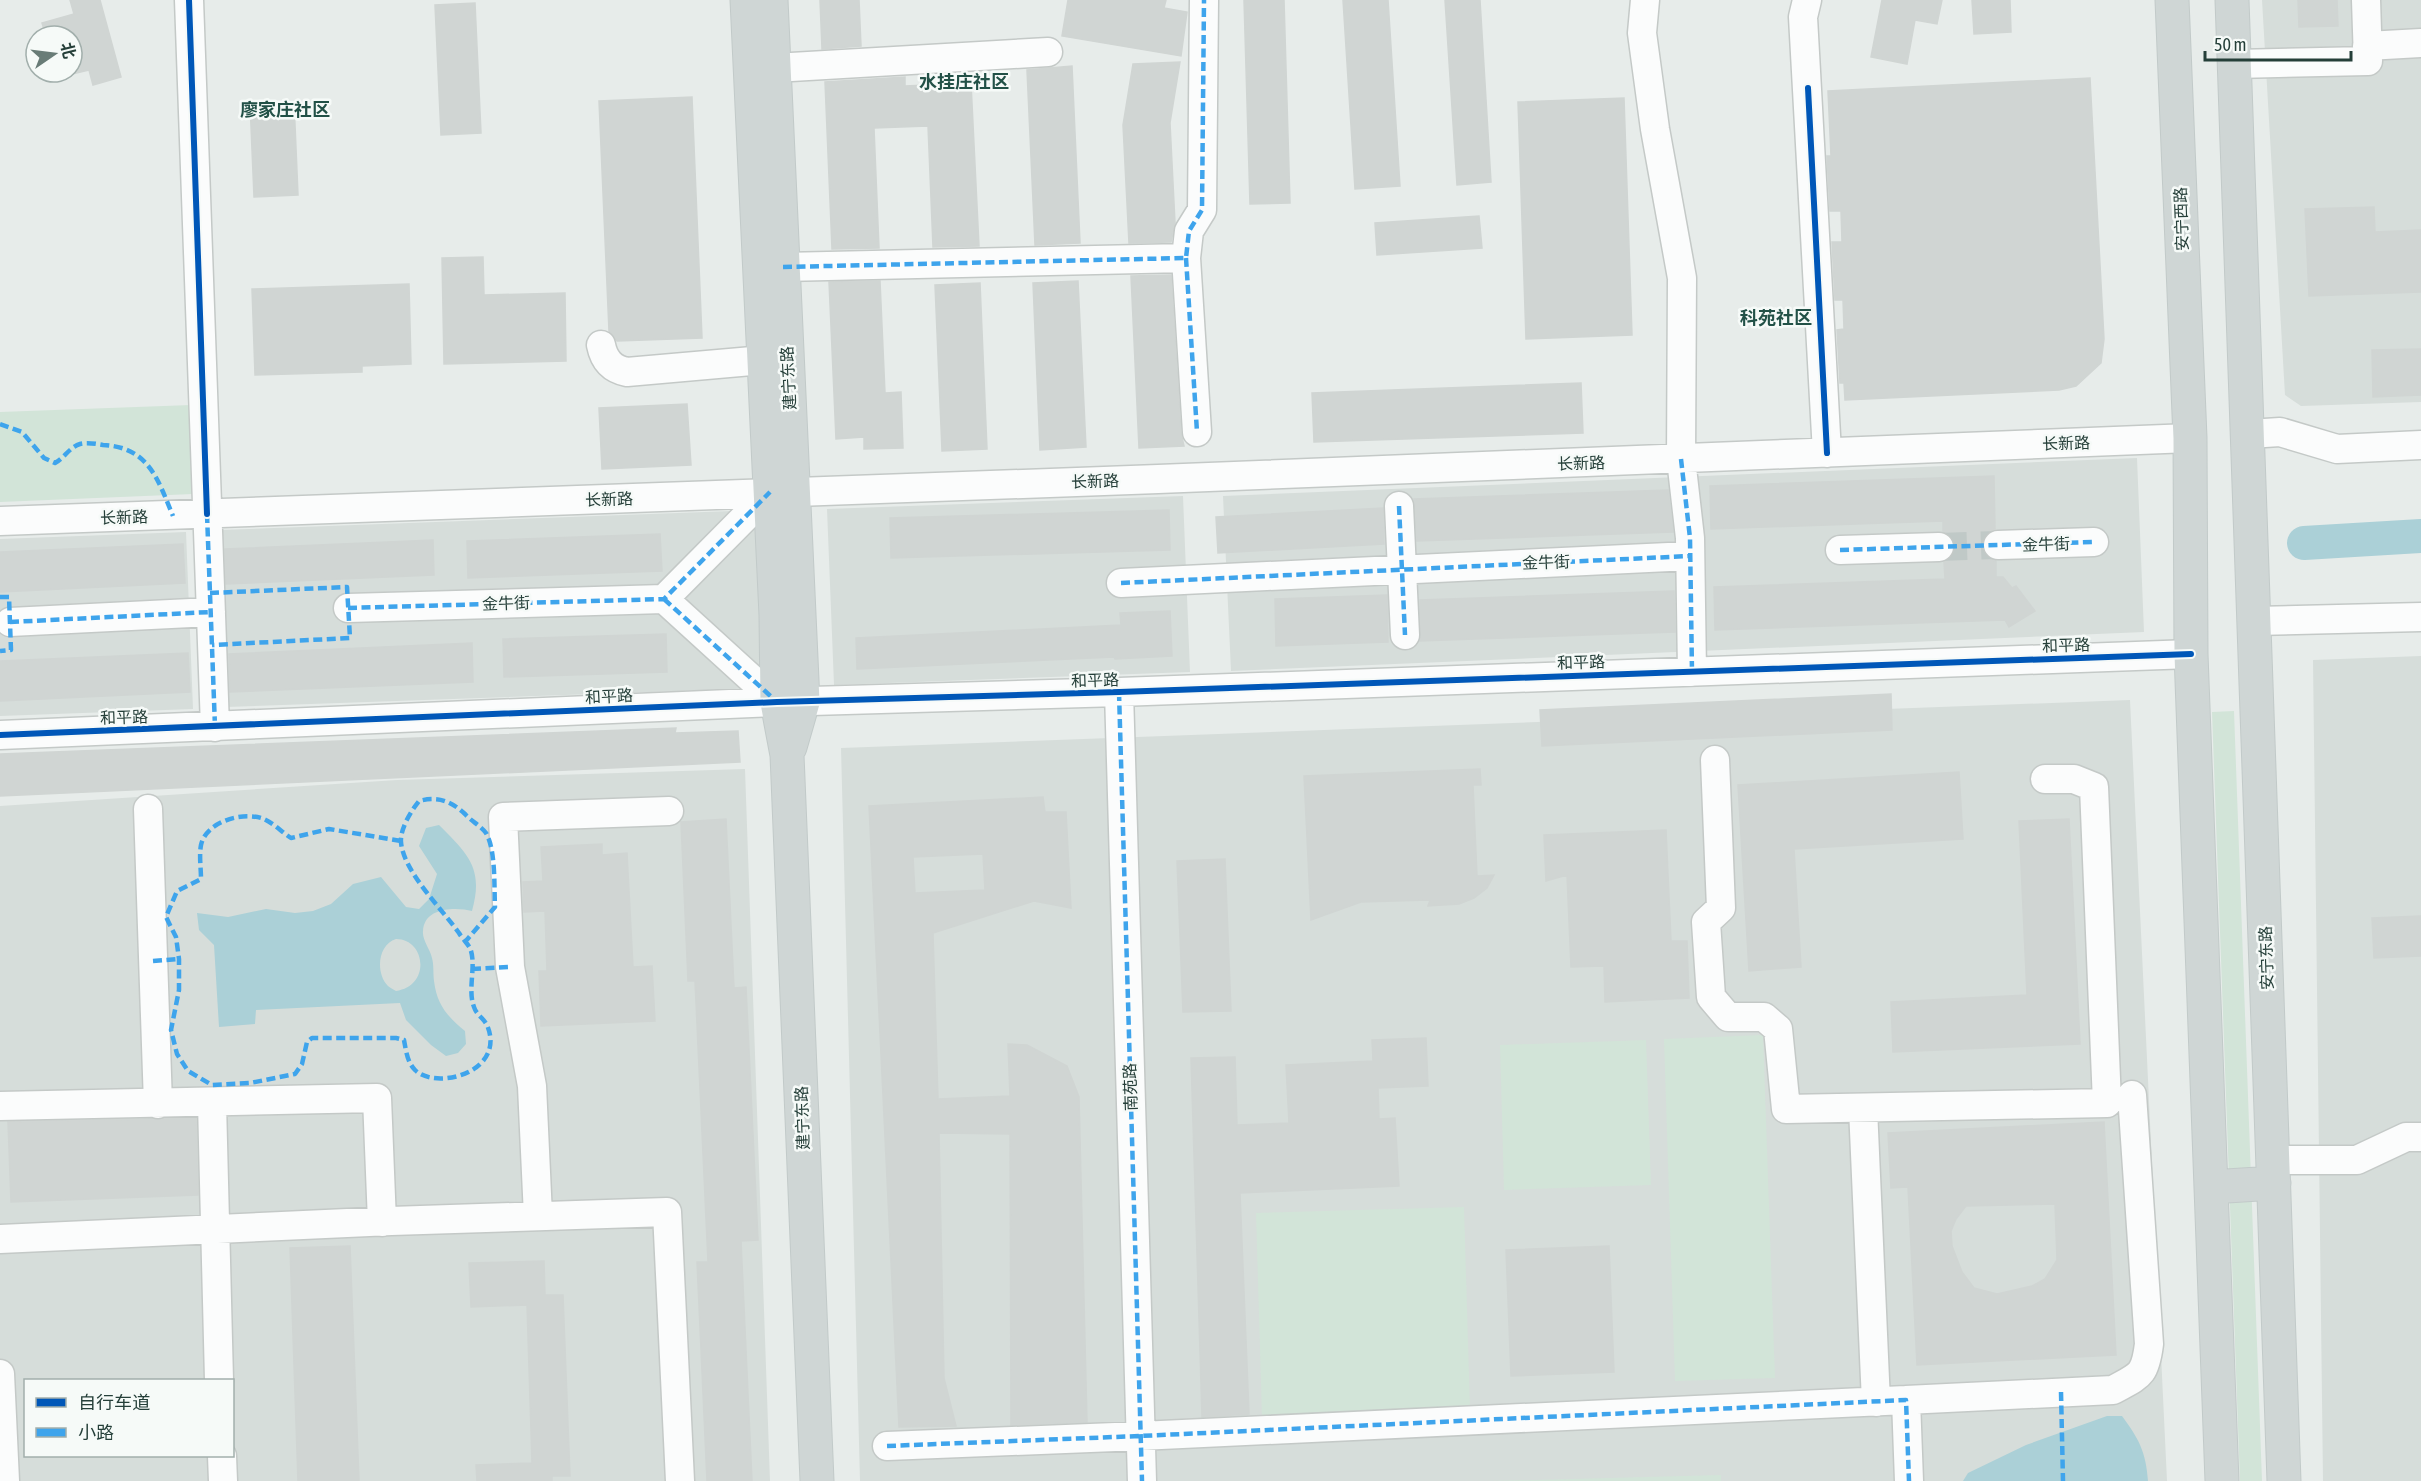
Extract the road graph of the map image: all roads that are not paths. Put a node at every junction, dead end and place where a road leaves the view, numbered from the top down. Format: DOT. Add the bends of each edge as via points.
graph roads {
  1 [pos="189,0"];
  2 [pos="747,0"];
  3 [pos="771,0"];
  4 [pos="1204,0"];
  5 [pos="1645,0"];
  6 [pos="1807,0"];
  7 [pos="2172,0"];
  8 [pos="2232,0"];
  9 [pos="2366,0"];
  10 [pos="2421,43"];
  11 [pos="2367,46"];
  12 [pos="1048,52"];
  13 [pos="2236,64"];
  14 [pos="774,68"];
  15 [pos="1186,258"];
  16 [pos="783,267"];
  17 [pos="601,345"];
  18 [pos="764,360"];
  19 [pos="1197,432"];
  20 [pos="2249,434"];
  21 [pos="2190,438"];
  22 [pos="2421,445"];
  23 [pos="1827,453"];
  24 [pos="1681,459"];
  25 [pos="782,492"];
  26 [pos="1399,506"];
  27 [pos="207,514"];
  28 [pos="0,521"];
  29 [pos="2094,542"];
  30 [pos="1998,545"];
  31 [pos="1939,547"];
  32 [pos="1840,550"];
  33 [pos="1690,556"];
  34 [pos="1401,568"];
  35 [pos="1121,583"];
  36 [pos="664,598"];
  37 [pos="348,608"];
  38 [pos="211,612"];
  39 [pos="2421,617"];
  40 [pos="2255,621"];
  41 [pos="10,622"];
  42 [pos="1405,635"];
  43 [pos="2191,654"];
  44 [pos="1692,672"];
  45 [pos="1119,692"];
  46 [pos="790,702"];
  47 [pos="215,727"];
  48 [pos="0,735"];
  49 [pos="1715,760"];
  50 [pos="2045,779"];
  51 [pos="148,809"];
  52 [pos="669,811"];
  53 [pos="2132,1095"];
  54 [pos="212,1103"];
  55 [pos="158,1104"];
  56 [pos="0,1106"];
  57 [pos="1863,1108"];
  58 [pos="2421,1137"];
  59 [pos="2274,1172"];
  60 [pos="2211,1186"];
  61 [pos="538,1216"];
  62 [pos="382,1222"];
  63 [pos="216,1229"];
  64 [pos="0,1239"];
  65 [pos="0,1374"];
  66 [pos="219,1379"];
  67 [pos="1906,1400"];
  68 [pos="1876,1402"];
  69 [pos="14,1410"];
  70 [pos="1140,1436"];
  71 [pos="887,1446"];
  72 [pos="222,1457"];
  73 [pos="5,1481"];
  74 [pos="223,1481"];
  75 [pos="680,1481"];
  76 [pos="817,1481"];
  77 [pos="1142,1481"];
  78 [pos="1909,1481"];
  79 [pos="2222,1481"];
  80 [pos="2284,1481"];
  1 -- 27 [label="street"];
  2 -- 18 [label="main road, 建宁东路"];
  3 -- 14 [label="main road, 建宁东路"];
  4 -- 15 [label="street" via="1202,210 1189,231"];
  5 -- 24 [label="street" via="1642,33 1649,86 1682,278"];
  6 -- 23 [label="street" via="1803,17"];
  7 -- 21 [label="main road, 安宁西路"];
  8 -- 13 [label="main road"];
  9 -- 11 [label="street"];
  10 -- 11 [label="street"];
  11 -- 13 [label="street" via="2368,61"];
  12 -- 14 [label="street"];
  13 -- 20 [label="main road"];
  14 -- 16 [label="main road, 建宁东路"];
  15 -- 16 [label="street"];
  15 -- 19 [label="street"];
  16 -- 25 [label="main road, 建宁东路"];
  17 -- 18 [label="street" via="607,361 627,372"];
  18 -- 25 [label="main road, 建宁东路"];
  20 -- 22 [label="street" via="2280,432 2337,449"];
  20 -- 40 [label="main road, 安宁东路"];
  21 -- 23 [label="street, 长新路"];
  21 -- 43 [label="main road"];
  23 -- 24 [label="street, 长新路"];
  24 -- 25 [label="street, 长新路"];
  24 -- 33 [label="street"];
  25 -- 27 [label="street, 长新路"];
  25 -- 36 [label="street"];
  25 -- 46 [label="main road, 建宁东路"];
  26 -- 34 [label="street"];
  27 -- 28 [label="street, 长新路"];
  27 -- 38 [label="street"];
  29 -- 30 [label="street, 金牛街"];
  31 -- 32 [label="street"];
  33 -- 34 [label="street, 金牛街"];
  33 -- 44 [label="street"];
  34 -- 35 [label="street, 金牛街"];
  34 -- 42 [label="street"];
  36 -- 37 [label="street, 金牛街"];
  36 -- 46 [label="street"];
  38 -- 41 [label="street"];
  38 -- 47 [label="street"];
  39 -- 40 [label="street"];
  40 -- 59 [label="main road, 安宁东路"];
  43 -- 44 [label="street, 和平路"];
  43 -- 60 [label="main road"];
  44 -- 45 [label="street, 和平路"];
  45 -- 46 [label="street, 和平路"];
  45 -- 70 [label="street, 南苑路"];
  46 -- 47 [label="street, 和平路"];
  46 -- 76 [label="main road, 建宁东路" via="787,755"];
  47 -- 48 [label="street, 和平路"];
  49 -- 57 [label="street" via="1720,908 1706,922 1712,996 1728,1017 1764,1017 1779,1029 1786,1110"];
  50 -- 57 [label="street" via="2074,779 2094,788 2107,1103"];
  51 -- 55 [label="street"];
  52 -- 61 [label="street" via="503,817 510,967 532,1086"];
  53 -- 67 [label="street" via="2149,1344 2147,1365 2139,1376 2113,1389"];
  54 -- 55 [label="street"];
  54 -- 62 [label="street" via="378,1098"];
  54 -- 63 [label="street"];
  55 -- 56 [label="street"];
  57 -- 68 [label="street"];
  58 -- 59 [label="street" via="2406,1137 2357,1160"];
  59 -- 60 [label="main road"];
  59 -- 80 [label="main road, 安宁东路"];
  60 -- 79 [label="main road"];
  61 -- 62 [label="street"];
  61 -- 75 [label="street" via="668,1212"];
  62 -- 63 [label="street"];
  63 -- 64 [label="street"];
  63 -- 66 [label="street"];
  65 -- 69 [label="street"];
  67 -- 68 [label="street"];
  67 -- 78 [label="street"];
  68 -- 70 [label="street"];
  69 -- 73 [label="street"];
  70 -- 71 [label="street"];
  70 -- 77 [label="street, 南苑路"];
  72 -- 74 [label="street"];
}
